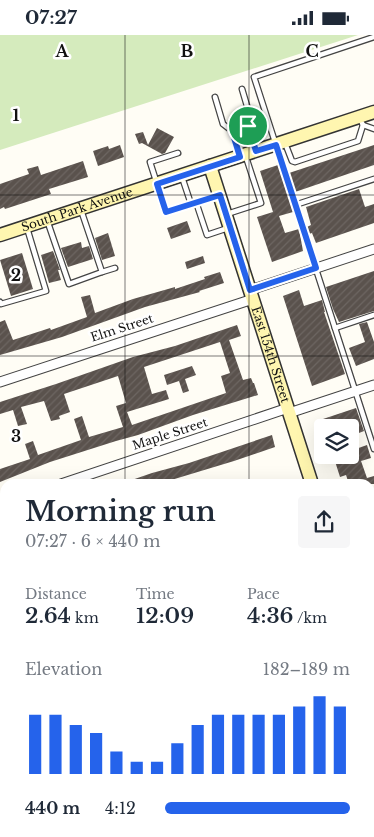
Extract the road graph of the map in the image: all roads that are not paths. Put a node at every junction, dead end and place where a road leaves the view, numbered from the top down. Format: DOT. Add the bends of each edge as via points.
graph roads {
  1 [pos="374,37"];
  2 [pos="242,89"];
  3 [pos="215,97"];
  4 [pos="374,112"];
  5 [pos="362,120"];
  6 [pos="248,126"];
  7 [pos="374,129"];
  8 [pos="232,131"];
  9 [pos="280,143"];
  10 [pos="178,153"];
  11 [pos="247,154"];
  12 [pos="210,166"];
  13 [pos="182,176"];
  14 [pos="374,179"];
  15 [pos="157,184"];
  16 [pos="220,195"];
  17 [pos="196,202"];
  18 [pos="191,204"];
  19 [pos="295,205"];
  20 [pos="81,209"];
  21 [pos="226,214"];
  22 [pos="47,220"];
  23 [pos="26,227"];
  24 [pos="230,227"];
  25 [pos="0,235"];
  26 [pos="374,249"];
  27 [pos="116,268"];
  28 [pos="316,268"];
  29 [pos="102,273"];
  30 [pos="251,295"];
  31 [pos="0,302"];
  32 [pos="374,315"];
  33 [pos="335,328"];
  34 [pos="0,382"];
  35 [pos="374,385"];
  36 [pos="355,391"];
  37 [pos="288,411"];
  38 [pos="374,449"];
  39 [pos="77,479"];
  40 [pos="310,479"];
  1 -- 9 [label="lane" via="254,77"];
  2 -- 6 [label="lane" via="250,116"];
  3 -- 8 [label="lane" via="224,124"];
  4 -- 5 [label="street, South Park Avenue"];
  5 -- 7 [label="lane"];
  5 -- 9 [label="street, South Park Avenue"];
  5 -- 9 [label="lane" via="358,141 295,162"];
  6 -- 8 [label="lane"];
  6 -- 11 [label="lane"];
  8 -- 11 [label="lane"];
  9 -- 11 [label="street, South Park Avenue"];
  9 -- 19 [label="lane"];
  10 -- 15 [label="lane" via="150,162"];
  11 -- 12 [label="street, South Park Avenue"];
  11 -- 21 [label="lane" via="261,203"];
  12 -- 13 [label="street, South Park Avenue"];
  12 -- 16 [label="street, East 154th Street"];
  13 -- 15 [label="street, South Park Avenue"];
  13 -- 18 [label="lane"];
  14 -- 19 [label="lane"];
  15 -- 18 [label="lane" via="166,212"];
  15 -- 20 [label="street, South Park Avenue"];
  16 -- 17 [label="lane"];
  16 -- 21 [label="street, East 154th Street"];
  17 -- 18 [label="lane"];
  17 -- 24 [label="lane" via="207,235"];
  19 -- 28 [label="lane"];
  20 -- 22 [label="street, South Park Avenue"];
  20 -- 29 [label="lane"];
  21 -- 24 [label="street, East 154th Street"];
  22 -- 23 [label="street, South Park Avenue"];
  22 -- 29 [label="lane" via="69,283"];
  23 -- 25 [label="street, South Park Avenue"];
  23 -- 31 [label="lane" via="46,291"];
  24 -- 30 [label="street, East 154th Street"];
  26 -- 28 [label="street, Elm Street"];
  27 -- 29 [label="lane"];
  28 -- 30 [label="street, Elm Street"];
  28 -- 33 [label="lane"];
  30 -- 34 [label="street, Elm Street"];
  30 -- 37 [label="street, East 154th Street"];
  32 -- 33 [label="lane"];
  33 -- 36 [label="lane"];
  35 -- 36 [label="street, Maple Street"];
  36 -- 37 [label="street, Maple Street"];
  36 -- 38 [label="lane"];
  37 -- 39 [label="street, Maple Street"];
  37 -- 40 [label="street, East 154th Street"];
}
